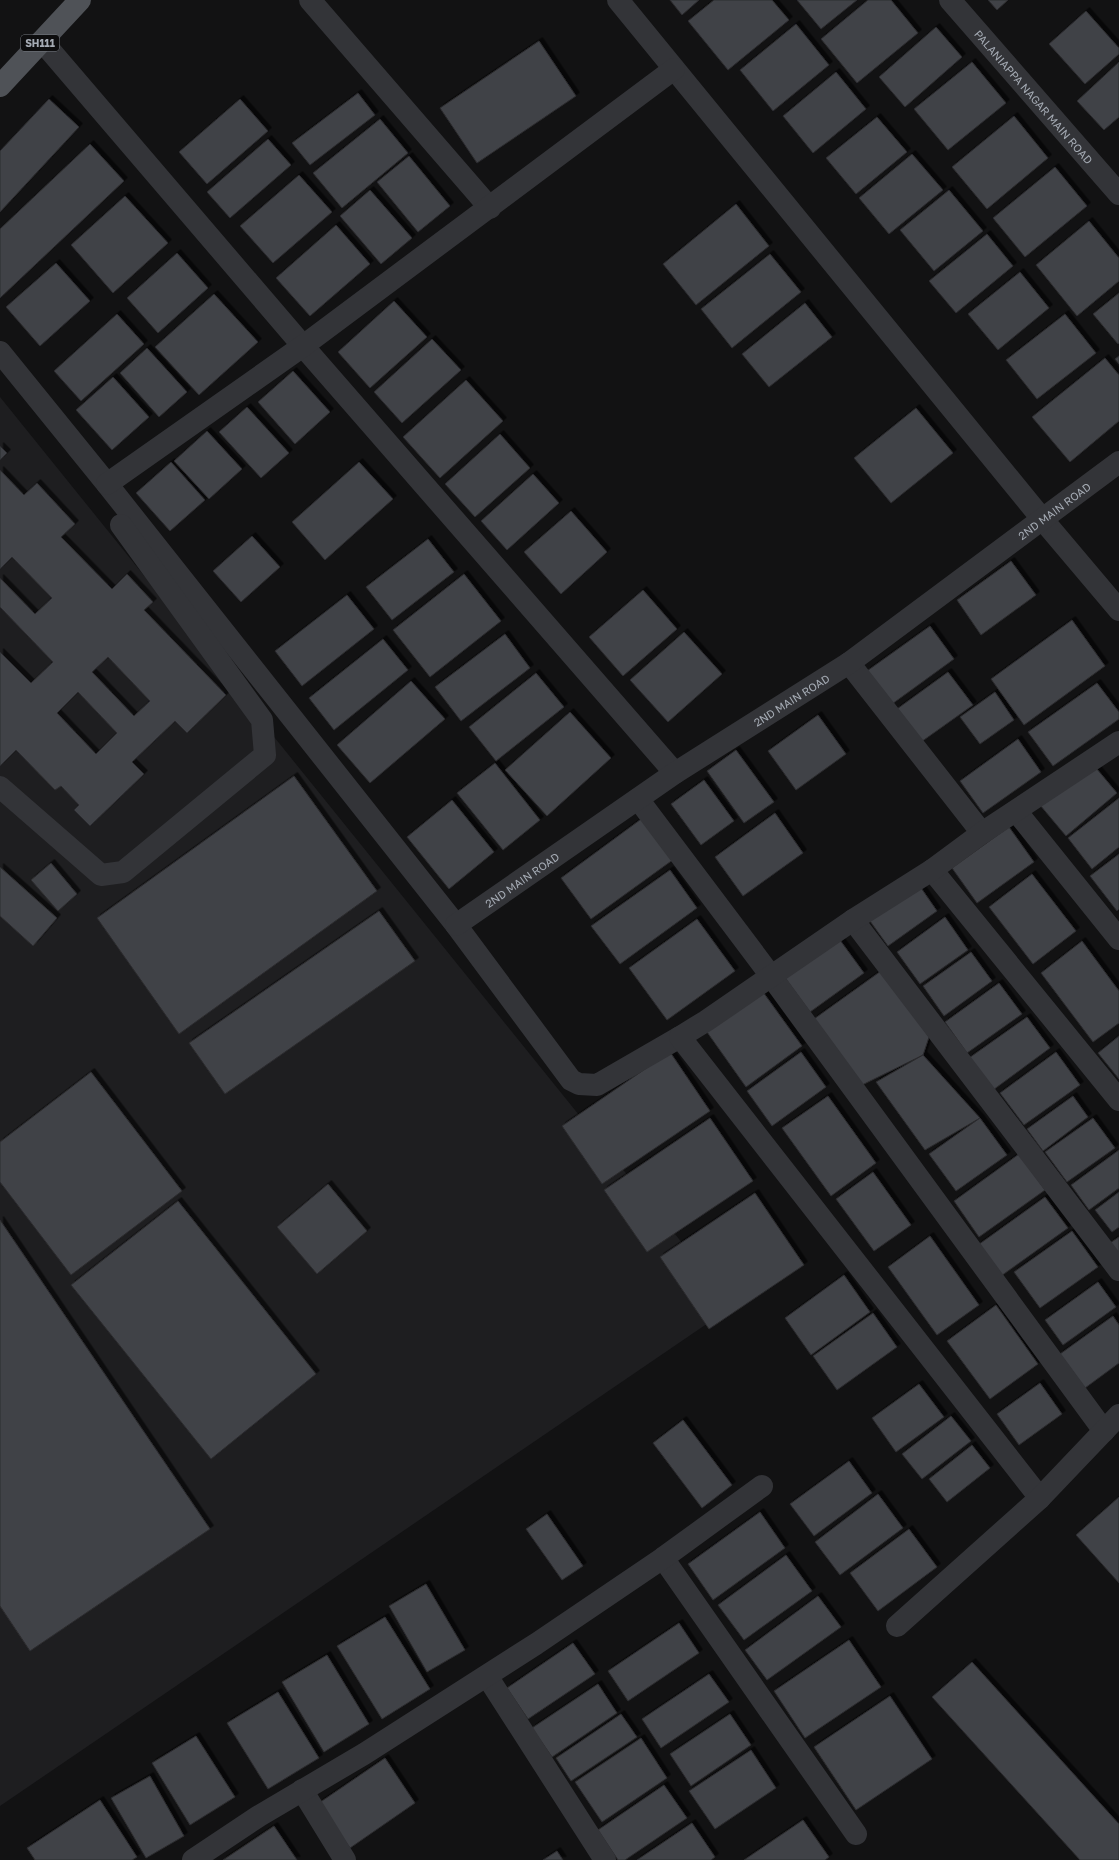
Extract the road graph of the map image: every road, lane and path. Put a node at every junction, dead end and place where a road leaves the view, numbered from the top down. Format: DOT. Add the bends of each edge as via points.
graph roads {
  1 [pos="80,0"];
  2 [pos="310,0"];
  3 [pos="618,0"];
  4 [pos="950,0"];
  5 [pos="42,41"];
  6 [pos="674,69"];
  7 [pos="0,86"];
  8 [pos="1115,181"];
  9 [pos="490,208"];
  10 [pos="303,346"];
  11 [pos="0,352"];
  12 [pos="0,372"];
  13 [pos="1119,462"];
  14 [pos="107,484"];
  15 [pos="1042,520"];
  16 [pos="1119,610"];
  17 [pos="849,663"];
  18 [pos="1119,742"];
  19 [pos="675,773"];
  20 [pos="0,787"];
  21 [pos="638,799"];
  22 [pos="1016,811"];
  23 [pos="982,833"];
  24 [pos="932,870"];
  25 [pos="853,920"];
  26 [pos="456,925"];
  27 [pos="1119,939"];
  28 [pos="771,976"];
  29 [pos="680,1037"];
  30 [pos="1119,1100"];
  31 [pos="1119,1270"];
  32 [pos="1119,1415"];
  33 [pos="1104,1431"];
  34 [pos="762,1486"];
  35 [pos="1040,1498"];
  36 [pos="663,1558"];
  37 [pos="897,1626"];
  38 [pos="487,1676"];
  39 [pos="302,1790"];
  40 [pos="856,1834"];
  41 [pos="192,1860"];
  42 [pos="346,1860"];
  43 [pos="605,1860"];
  1 -- 5 [label="main road, SH111"];
  2 -- 9 [label="street"];
  3 -- 6 [label="street"];
  4 -- 8 [label="street, PALANIAPPA NAGAR MAIN ROAD"];
  5 -- 7 [label="main road, SH111"];
  5 -- 10 [label="street"];
  6 -- 9 [label="street"];
  6 -- 15 [label="street"];
  9 -- 10 [label="street"];
  10 -- 14 [label="street"];
  10 -- 19 [label="street"];
  11 -- 14 [label="street"];
  12 -- 20 [label="street" via="42,419 262,720 265,755 123,872 101,875"];
  13 -- 15 [label="street, 2ND MAIN ROAD"];
  14 -- 26 [label="street"];
  15 -- 16 [label="street"];
  15 -- 17 [label="street, 2ND MAIN ROAD"];
  17 -- 19 [label="street, 2ND MAIN ROAD"];
  17 -- 23 [label="street"];
  18 -- 22 [label="street"];
  19 -- 21 [label="street, 2ND MAIN ROAD"];
  21 -- 26 [label="street, 2ND MAIN ROAD"];
  21 -- 28 [label="street"];
  22 -- 23 [label="street"];
  22 -- 27 [label="street"];
  23 -- 24 [label="street"];
  24 -- 25 [label="street"];
  24 -- 30 [label="street"];
  25 -- 28 [label="street"];
  25 -- 31 [label="street"];
  26 -- 29 [label="street" via="571,1080 579,1084 597,1085"];
  28 -- 29 [label="street"];
  28 -- 33 [label="street"];
  29 -- 35 [label="street"];
  32 -- 33 [label="street"];
  33 -- 35 [label="street"];
  34 -- 36 [label="street"];
  35 -- 37 [label="street"];
  36 -- 38 [label="street"];
  36 -- 40 [label="street"];
  38 -- 39 [label="street"];
  38 -- 43 [label="street"];
  39 -- 41 [label="street"];
  39 -- 42 [label="street"];
}
